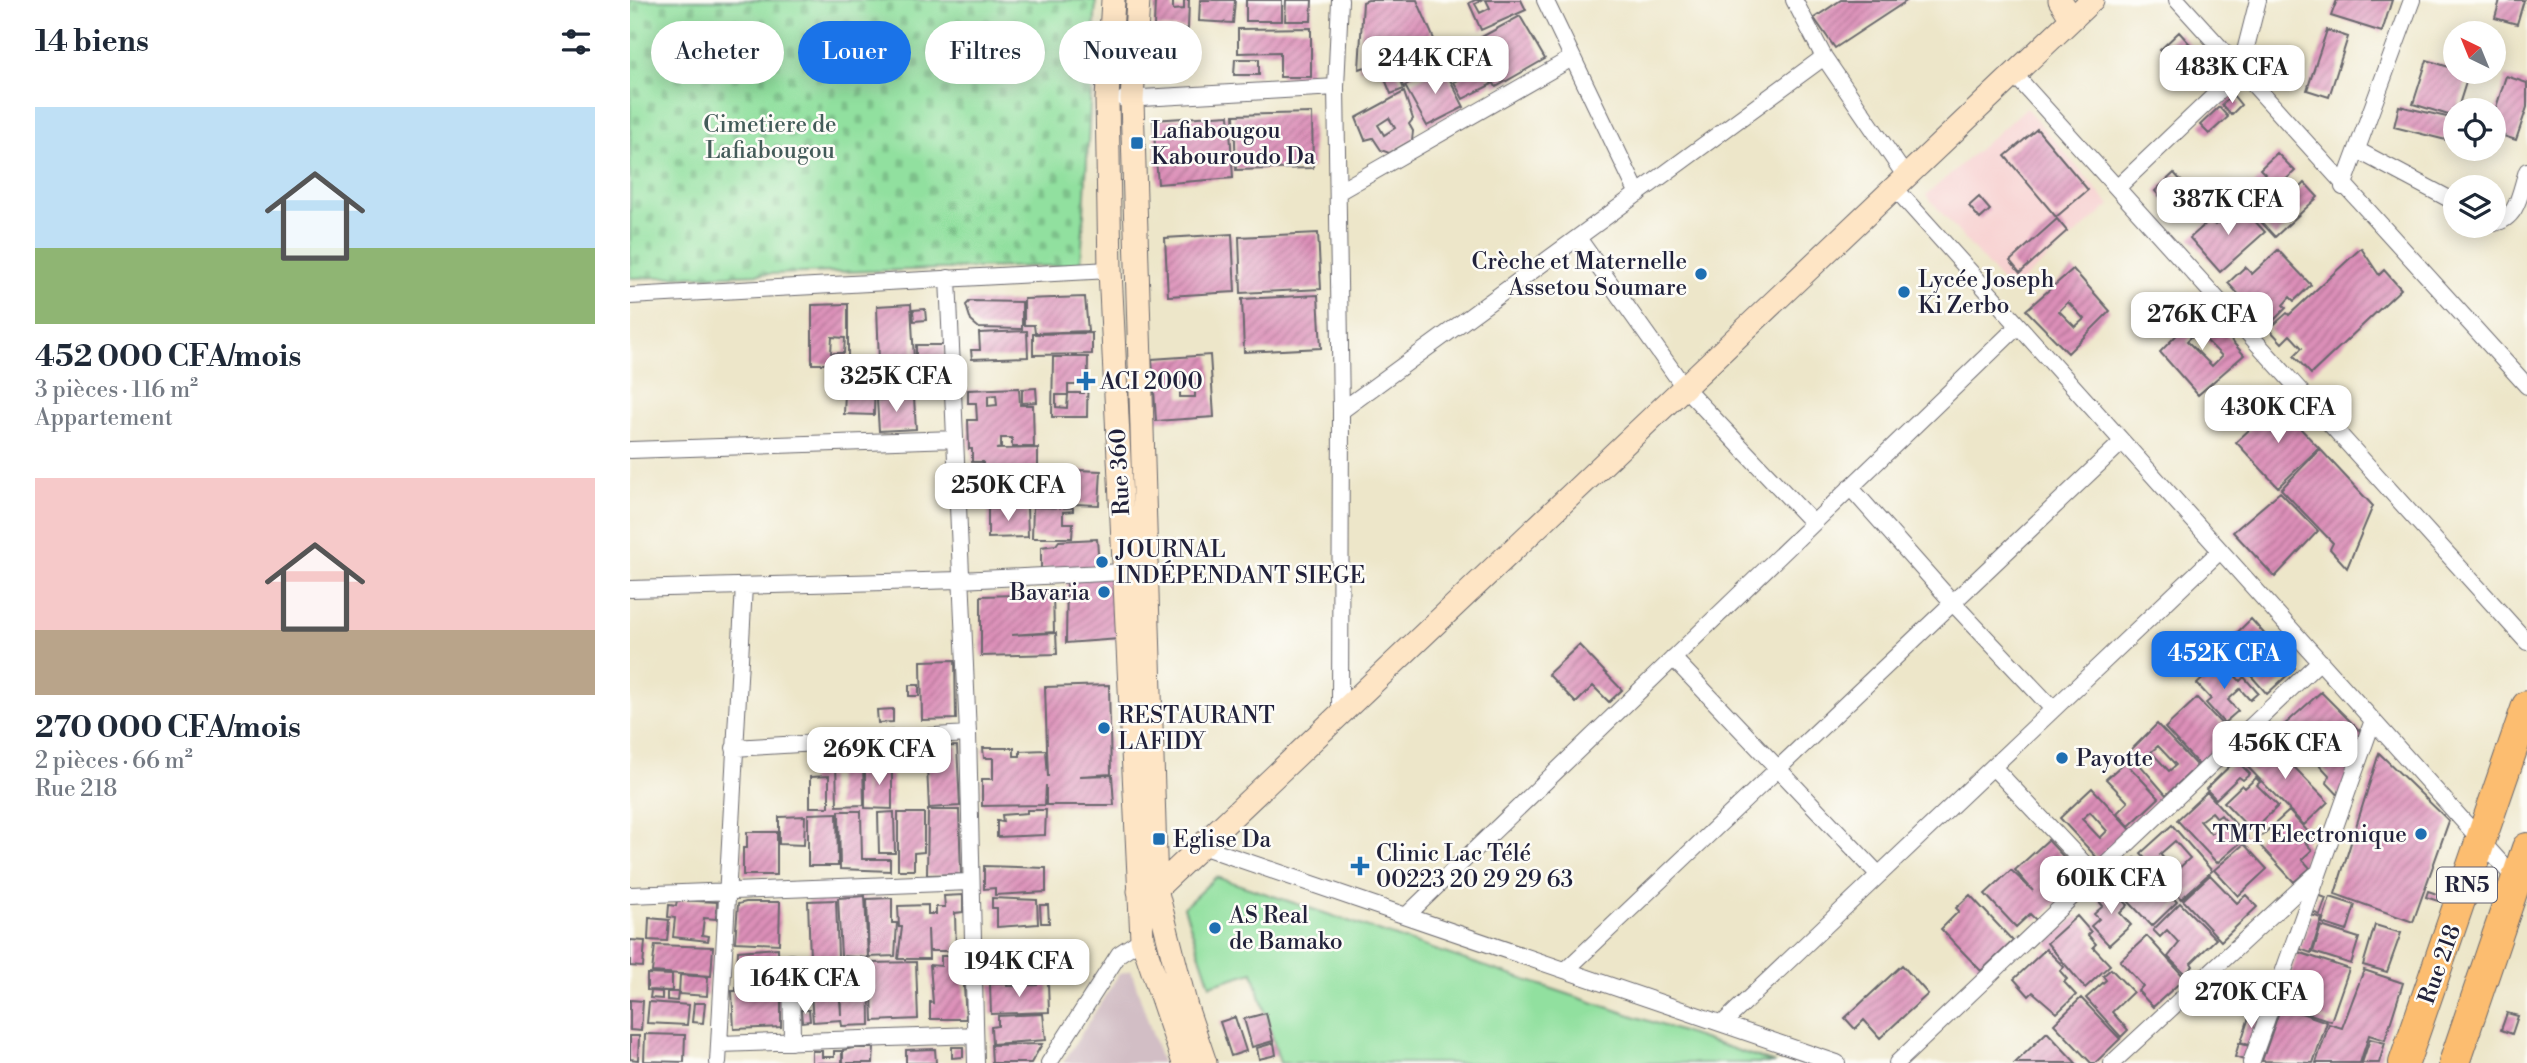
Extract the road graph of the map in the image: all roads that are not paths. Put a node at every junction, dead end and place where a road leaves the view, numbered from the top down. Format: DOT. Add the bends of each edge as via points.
graph roads {
  1 [pos="1113,0"];
  2 [pos="1138,0"];
  3 [pos="1340,0"];
  4 [pos="1545,0"];
  5 [pos="1794,0"];
  6 [pos="2092,0"];
  7 [pos="2177,0"];
  8 [pos="2258,0"];
  9 [pos="2412,0"];
  10 [pos="2066,10"];
  11 [pos="1824,57"];
  12 [pos="1572,58"];
  13 [pos="2240,71"];
  14 [pos="2014,74"];
  15 [pos="1336,87"];
  16 [pos="1107,99"];
  17 [pos="1132,100"];
  18 [pos="2357,150"];
  19 [pos="2527,171"];
  20 [pos="1900,182"];
  21 [pos="2343,187"];
  22 [pos="2117,188"];
  23 [pos="1338,192"];
  24 [pos="1637,194"];
  25 [pos="2443,196"];
  26 [pos="2506,219"];
  27 [pos="1578,237"];
  28 [pos="1110,270"];
  29 [pos="948,278"];
  30 [pos="630,296"];
  31 [pos="2018,326"];
  32 [pos="2527,386"];
  33 [pos="1684,387"];
  34 [pos="1342,411"];
  35 [pos="955,439"];
  36 [pos="2122,442"];
  37 [pos="630,450"];
  38 [pos="1850,487"];
  39 [pos="1813,523"];
  40 [pos="2220,551"];
  41 [pos="1124,572"];
  42 [pos="960,580"];
  43 [pos="744,586"];
  44 [pos="630,589"];
  45 [pos="1953,603"];
  46 [pos="2527,642"];
  47 [pos="1673,658"];
  48 [pos="2320,661"];
  49 [pos="2527,706"];
  50 [pos="2053,709"];
  51 [pos="1340,714"];
  52 [pos="2373,720"];
  53 [pos="968,734"];
  54 [pos="734,748"];
  55 [pos="1993,767"];
  56 [pos="1778,769"];
  57 [pos="2482,842"];
  58 [pos="1200,846"];
  59 [pos="2527,848"];
  60 [pos="2317,874"];
  61 [pos="1879,875"];
  62 [pos="2095,875"];
  63 [pos="970,882"];
  64 [pos="2522,886"];
  65 [pos="1147,890"];
  66 [pos="727,893"];
  67 [pos="630,895"];
  68 [pos="1406,916"];
  69 [pos="1142,939"];
  70 [pos="791,962"];
  71 [pos="1566,970"];
  72 [pos="1723,1023"];
  73 [pos="975,1035"];
  74 [pos="792,1042"];
  75 [pos="719,1044"];
  76 [pos="718,1063"];
  77 [pos="976,1063"];
  78 [pos="1049,1063"];
  79 [pos="1184,1063"];
  80 [pos="1205,1063"];
  81 [pos="1837,1063"];
  82 [pos="1897,1063"];
  83 [pos="2112,1063"];
  84 [pos="2251,1063"];
  85 [pos="2404,1063"];
  86 [pos="2454,1063"];
  1 -- 16 [label="main road, Rue 360"];
  2 -- 17 [label="main road, Rue 360"];
  3 -- 15 [label="street"];
  4 -- 12 [label="street"];
  5 -- 11 [label="street"];
  6 -- 10 [label="main road"];
  7 -- 13 [label="street"];
  8 -- 13 [label="street"];
  9 -- 18 [label="street"];
  10 -- 14 [label="main road"];
  11 -- 20 [label="street"];
  11 -- 24 [label="street"];
  12 -- 23 [label="street"];
  12 -- 24 [label="street"];
  13 -- 21 [label="street"];
  13 -- 22 [label="street"];
  14 -- 20 [label="main road"];
  14 -- 22 [label="street"];
  15 -- 17 [label="street"];
  15 -- 23 [label="street"];
  16 -- 17 [label="street"];
  16 -- 28 [label="main road, Rue 360"];
  17 -- 65 [label="main road, Rue 360"];
  18 -- 21 [label="street"];
  18 -- 25 [label="street"];
  19 -- 26 [label="street" via="2514,211"];
  20 -- 31 [label="street"];
  20 -- 33 [label="main road"];
  21 -- 32 [label="street"];
  22 -- 46 [label="street"];
  23 -- 34 [label="street"];
  24 -- 27 [label="street"];
  27 -- 33 [label="street"];
  27 -- 34 [label="street"];
  28 -- 29 [label="street"];
  28 -- 41 [label="main road, Rue 360"];
  29 -- 30 [label="street"];
  29 -- 35 [label="street"];
  31 -- 36 [label="street"];
  31 -- 38 [label="street"];
  33 -- 39 [label="street"];
  33 -- 51 [label="main road"];
  34 -- 51 [label="street"];
  35 -- 37 [label="street"];
  35 -- 42 [label="street"];
  36 -- 40 [label="street"];
  36 -- 45 [label="street"];
  38 -- 39 [label="street"];
  38 -- 45 [label="street"];
  39 -- 47 [label="street"];
  40 -- 48 [label="street"];
  40 -- 50 [label="street"];
  41 -- 42 [label="street"];
  41 -- 65 [label="main road, Rue 360"];
  42 -- 43 [label="street"];
  42 -- 53 [label="street"];
  43 -- 44 [label="street"];
  43 -- 54 [label="street"];
  45 -- 50 [label="street"];
  45 -- 56 [label="street"];
  47 -- 56 [label="street"];
  47 -- 68 [label="street"];
  48 -- 52 [label="street"];
  48 -- 62 [label="street"];
  49 -- 57 [label="highway, Rue 218 / RN5"];
  50 -- 55 [label="street"];
  51 -- 58 [label="main road"];
  52 -- 57 [label="street"];
  52 -- 60 [label="street"];
  53 -- 54 [label="street"];
  53 -- 63 [label="street"];
  54 -- 66 [label="street"];
  55 -- 61 [label="street"];
  55 -- 62 [label="street"];
  56 -- 61 [label="street"];
  56 -- 71 [label="street"];
  57 -- 64 [label="street"];
  57 -- 85 [label="highway, Rue 218 / RN5"];
  58 -- 65 [label="main road"];
  58 -- 68 [label="street"];
  59 -- 64 [label="highway, Rue 218 / RN5"];
  60 -- 83 [label="street"];
  60 -- 84 [label="street"];
  61 -- 72 [label="street"];
  62 -- 82 [label="street"];
  63 -- 66 [label="street"];
  63 -- 73 [label="street"];
  64 -- 86 [label="highway, Rue 218 / RN5"];
  65 -- 69 [label="main road, Rue 360"];
  65 -- 80 [label="main road, Rue 360"];
  66 -- 67 [label="street"];
  66 -- 75 [label="street"];
  68 -- 71 [label="street"];
  69 -- 78 [label="street" via="1119,954"];
  69 -- 79 [label="main road, Rue 360"];
  70 -- 74 [label="street"];
  71 -- 72 [label="street"];
  72 -- 81 [label="street"];
  73 -- 74 [label="street"];
  73 -- 77 [label="street"];
  74 -- 75 [label="street"];
  75 -- 76 [label="street"];
}
